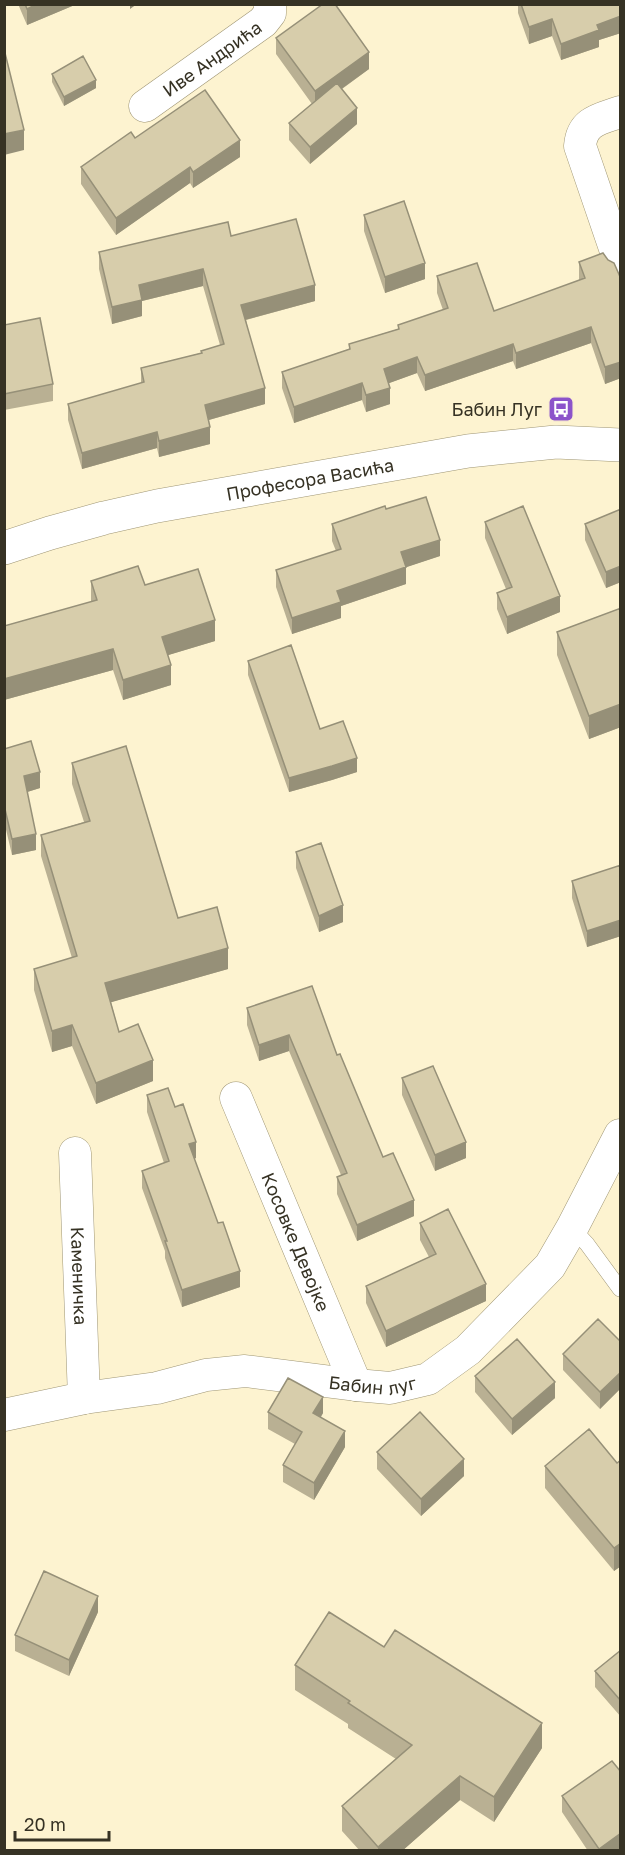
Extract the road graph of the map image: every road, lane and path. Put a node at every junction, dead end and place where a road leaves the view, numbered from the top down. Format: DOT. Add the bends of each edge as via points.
graph roads {
  1 [pos="270,4"];
  2 [pos="145,106"];
  3 [pos="621,112"];
  4 [pos="621,263"];
  5 [pos="621,444"];
  6 [pos="4,548"];
  7 [pos="236,1098"];
  8 [pos="621,1135"];
  9 [pos="75,1153"];
  10 [pos="572,1228"];
  11 [pos="621,1289"];
  12 [pos="356,1385"];
  13 [pos="84,1398"];
  14 [pos="4,1415"];
  1 -- 2 [label="street, Иве Андрића" via="270,13 263,22"];
  3 -- 4 [label="street" via="593,121 584,130 580,146"];
  5 -- 6 [label="street, Професора Васића" via="556,442 468,451 157,506"];
  7 -- 12 [label="street, Косовке Девојке"];
  8 -- 10 [label="street, Бабин луг"];
  9 -- 13 [label="street, Каменичка"];
  10 -- 11 [label="lane"];
  10 -- 12 [label="street, Бабин луг" via="550,1266 468,1350 428,1379 390,1388"];
  12 -- 13 [label="street, Бабин луг" via="245,1371"];
  13 -- 14 [label="street, Бабин луг"];
}
